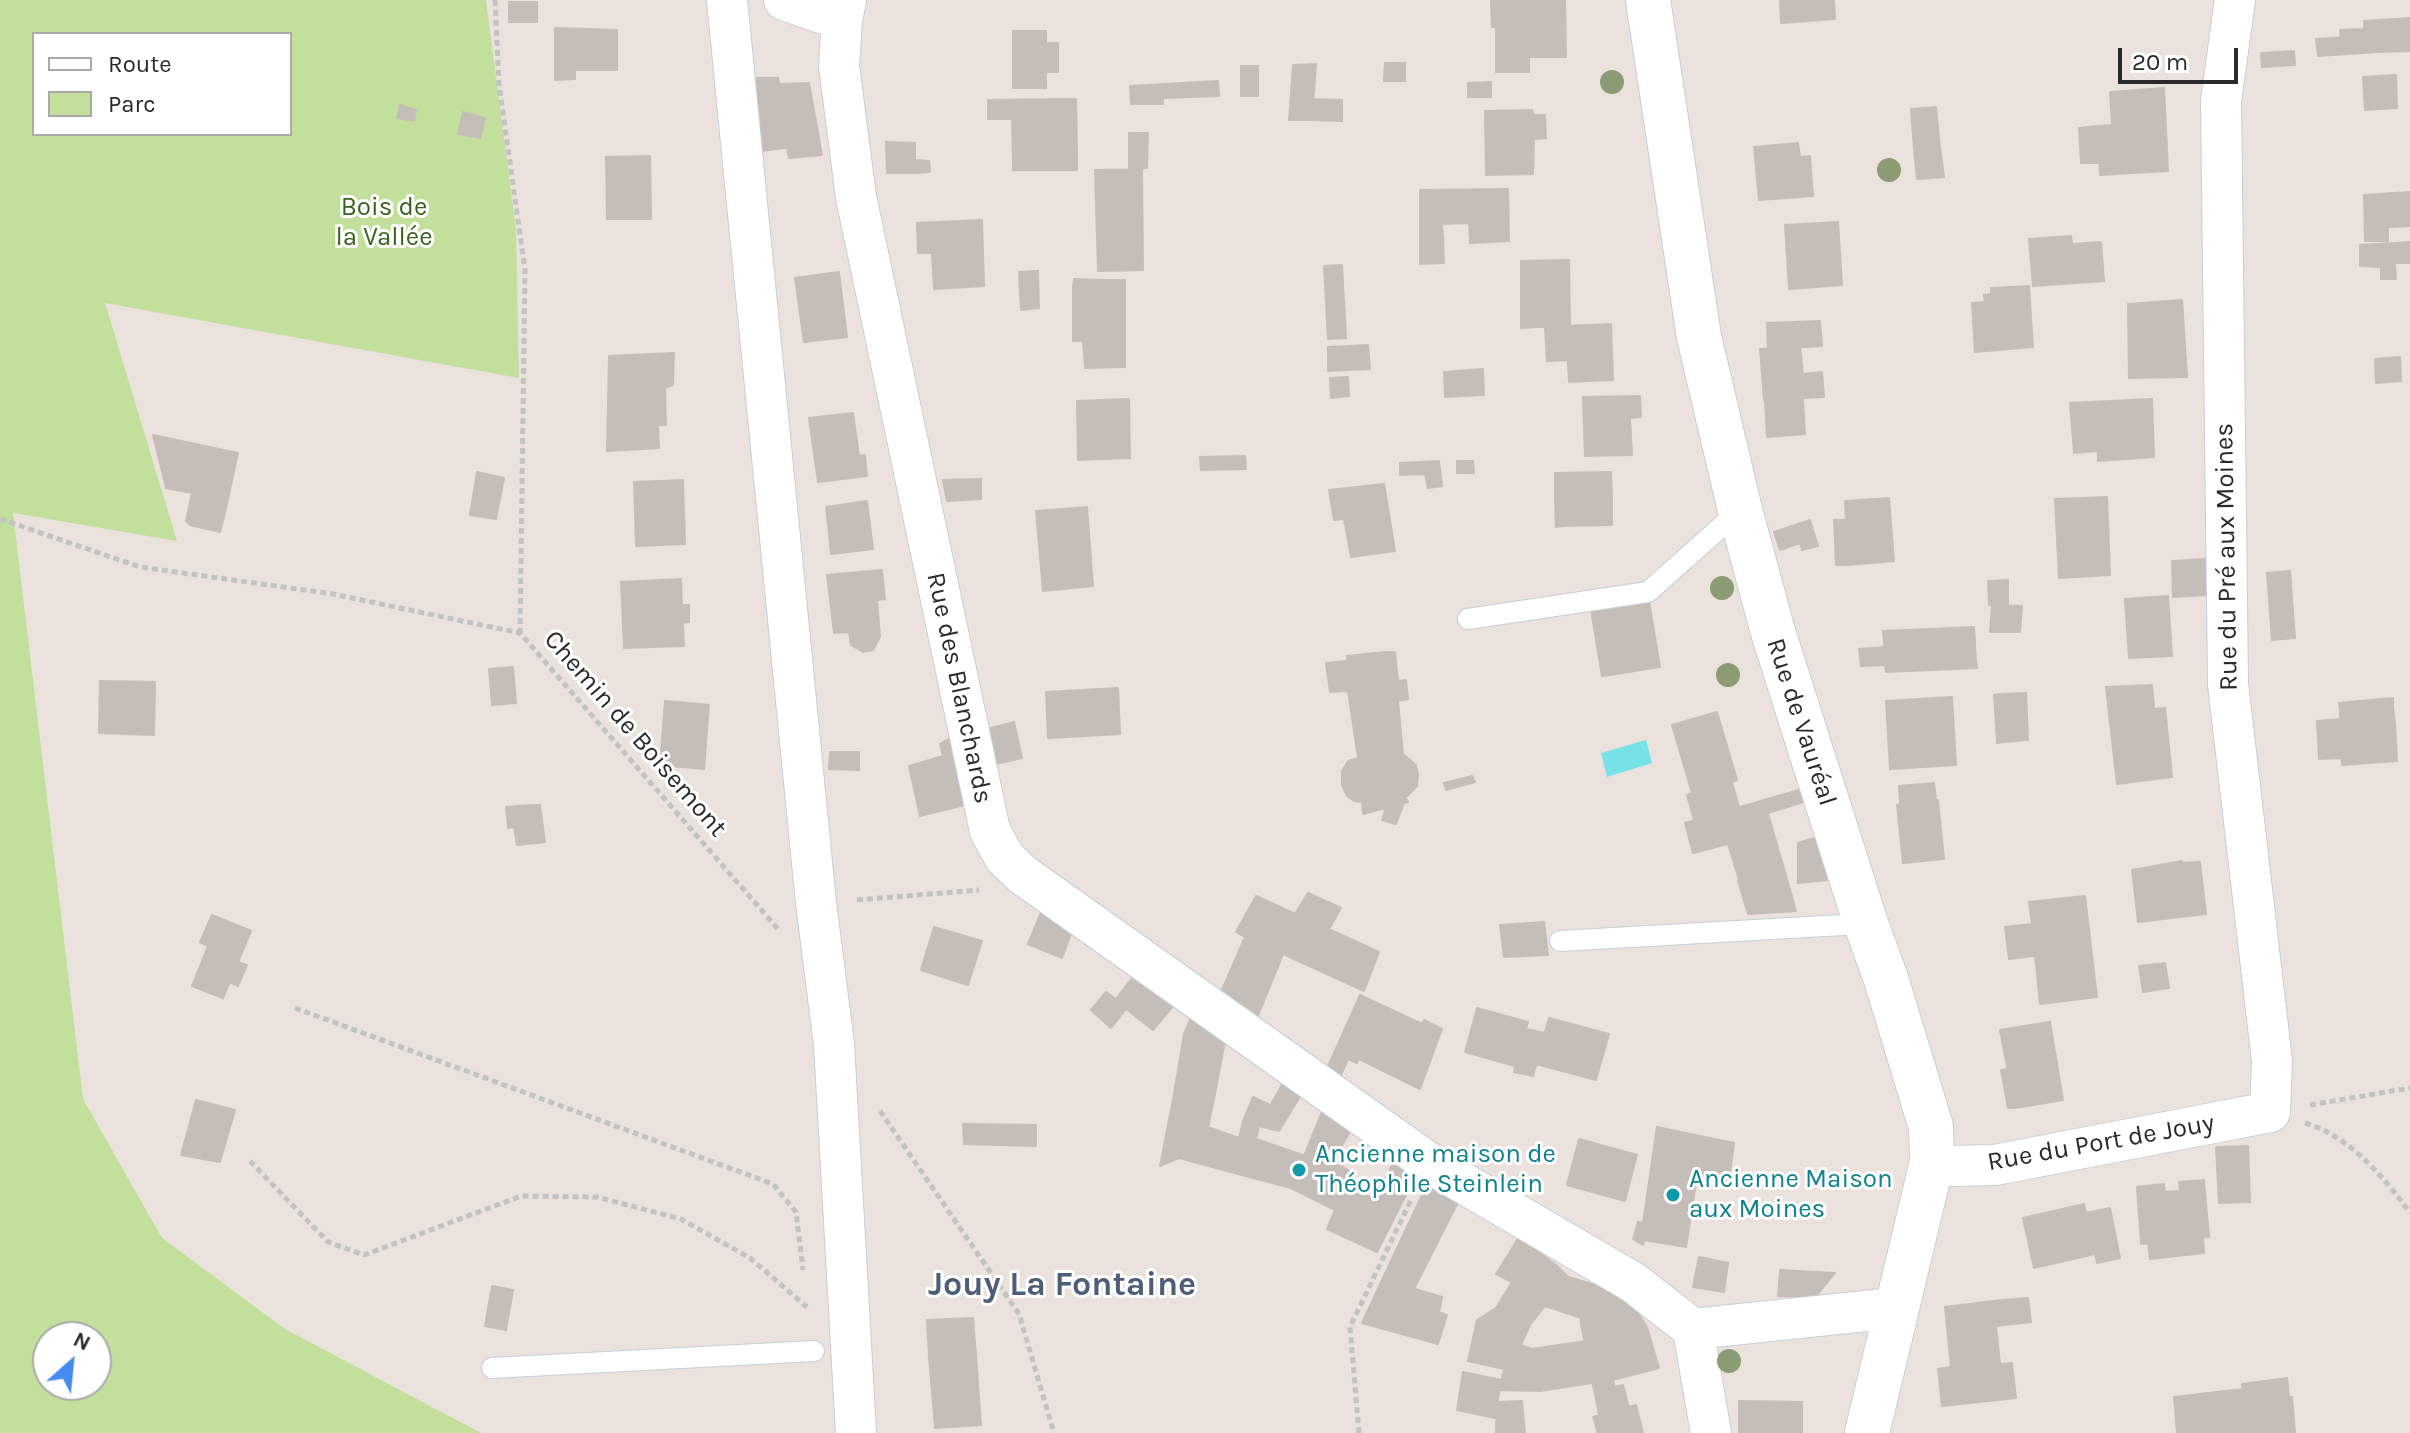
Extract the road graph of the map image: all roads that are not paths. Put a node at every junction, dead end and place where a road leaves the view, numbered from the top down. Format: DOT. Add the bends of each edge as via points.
graph roads {
  1 [pos="727,0"];
  2 [pos="784,0"];
  3 [pos="1648,0"];
  4 [pos="2235,0"];
  5 [pos="844,10"];
  6 [pos="1740,510"];
  7 [pos="1468,619"];
  8 [pos="1865,921"];
  9 [pos="1560,941"];
  10 [pos="2270,1112"];
  11 [pos="1932,1162"];
  12 [pos="1895,1308"];
  13 [pos="1693,1329"];
  14 [pos="814,1351"];
  15 [pos="492,1368"];
  16 [pos="856,1433"];
  17 [pos="1711,1433"];
  18 [pos="1867,1433"];
  1 -- 16 [label="street" via="834,1044"];
  2 -- 5 [label="street"];
  3 -- 6 [label="street, Rue de Vauréal" via="1699,337"];
  4 -- 10 [label="street, Rue du Pré aux Moines" via="2221,101 2228,684 2272,1061"];
  5 -- 13 [label="street, Rue des Blanchards" via="839,66 856,197 990,831 1005,858 1429,1163 1634,1283"];
  6 -- 7 [label="lane" via="1648,592"];
  6 -- 8 [label="street, Rue de Vauréal"];
  8 -- 9 [label="lane"];
  8 -- 11 [label="street, Rue de Vauréal" via="1931,1127"];
  10 -- 11 [label="street, Rue du Port de Jouy" via="1995,1165"];
  11 -- 12 [label="street, Rue de Vauréal"];
  12 -- 13 [label="street"];
  12 -- 18 [label="street, Rue de Vauréal"];
  13 -- 17 [label="street"];
  14 -- 15 [label="lane"];
}
